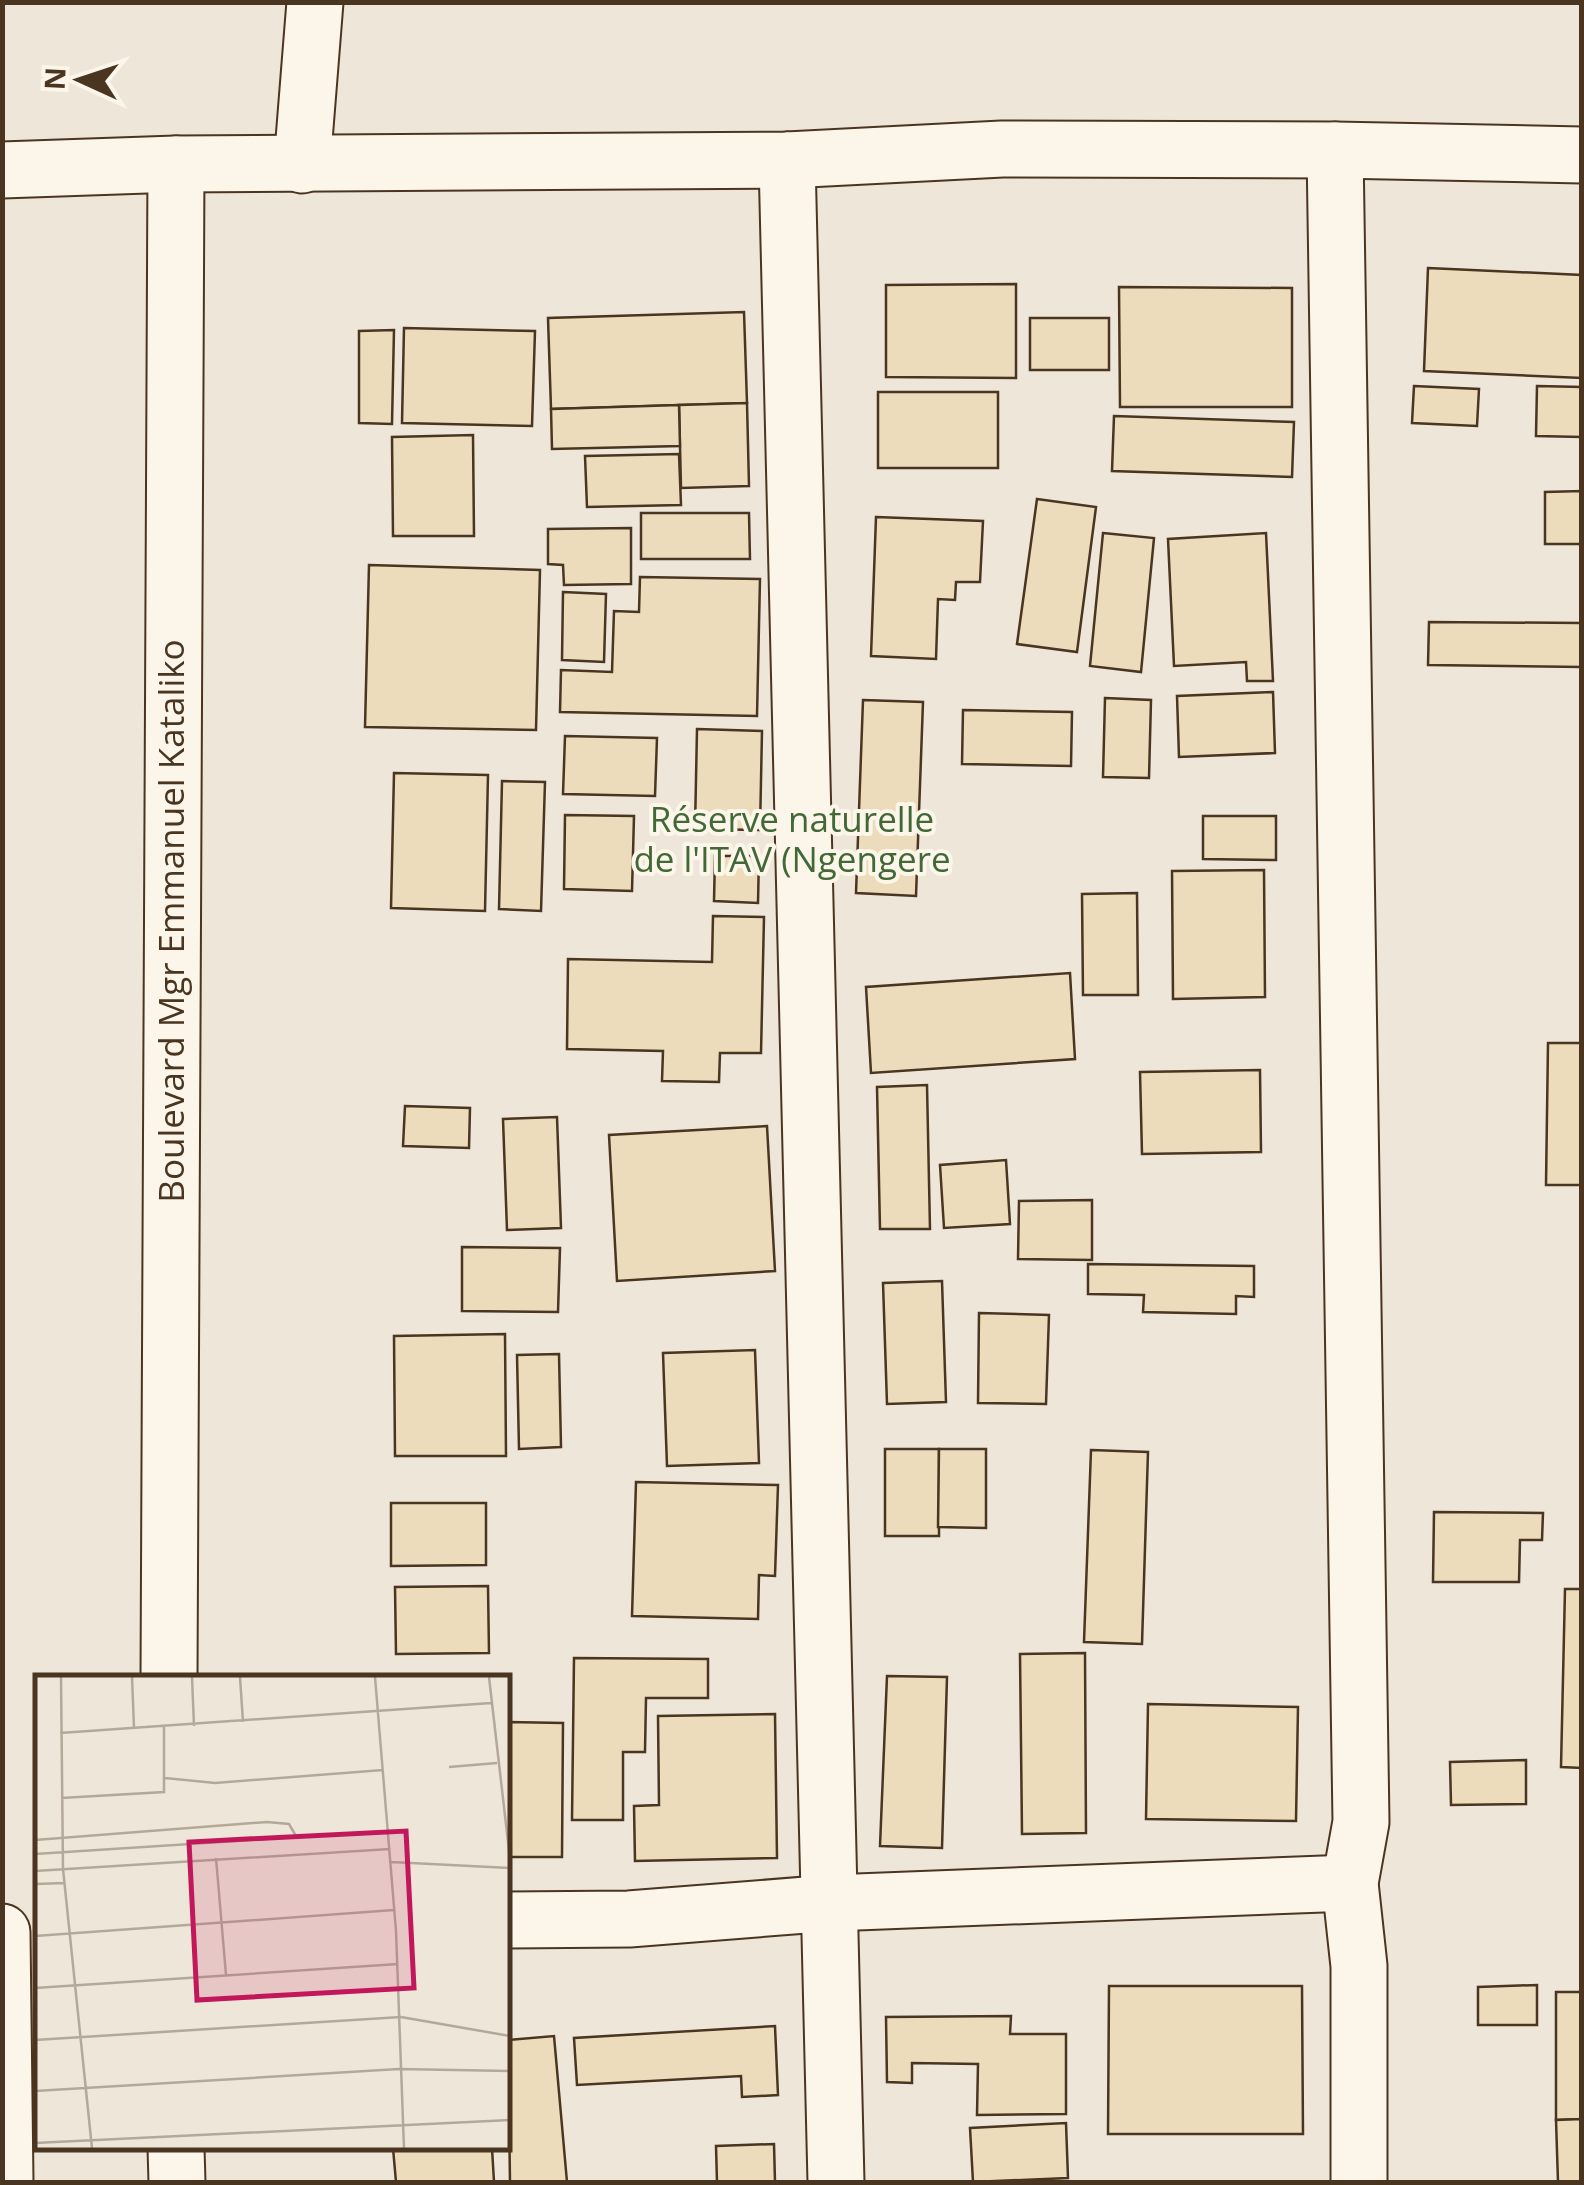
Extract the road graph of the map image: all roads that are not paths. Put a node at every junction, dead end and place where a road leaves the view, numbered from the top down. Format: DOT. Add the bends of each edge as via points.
graph roads {
  1 [pos="316,2"];
  2 [pos="1335,150"];
  3 [pos="1582,155"];
  4 [pos="787,160"];
  5 [pos="176,164"];
  6 [pos="302,165"];
  7 [pos="2,170"];
  8 [pos="169,1675"];
  9 [pos="1350,1883"];
  10 [pos="831,1903"];
  11 [pos="510,1920"];
  12 [pos="2,1932"];
  13 [pos="176,2150"];
  14 [pos="5,2182"];
  15 [pos="177,2182"];
  16 [pos="836,2182"];
  17 [pos="1360,2182"];
  1 -- 6 [label="main road"];
  2 -- 3 [label="main road"];
  2 -- 4 [label="main road" via="1002,149"];
  2 -- 9 [label="main road" via="1362,1822"];
  4 -- 6 [label="main road"];
  4 -- 10 [label="main road"];
  5 -- 6 [label="main road"];
  5 -- 7 [label="main road"];
  5 -- 8 [label="main road, Boulevard Mgr Emmanuel Kataliko"];
  9 -- 10 [label="main road"];
  9 -- 17 [label="main road" via="1359,1966"];
  10 -- 11 [label="main road" via="629,1919"];
  10 -- 16 [label="main road"];
  12 -- 14 [label="main road"];
  13 -- 15 [label="main road"];
}
